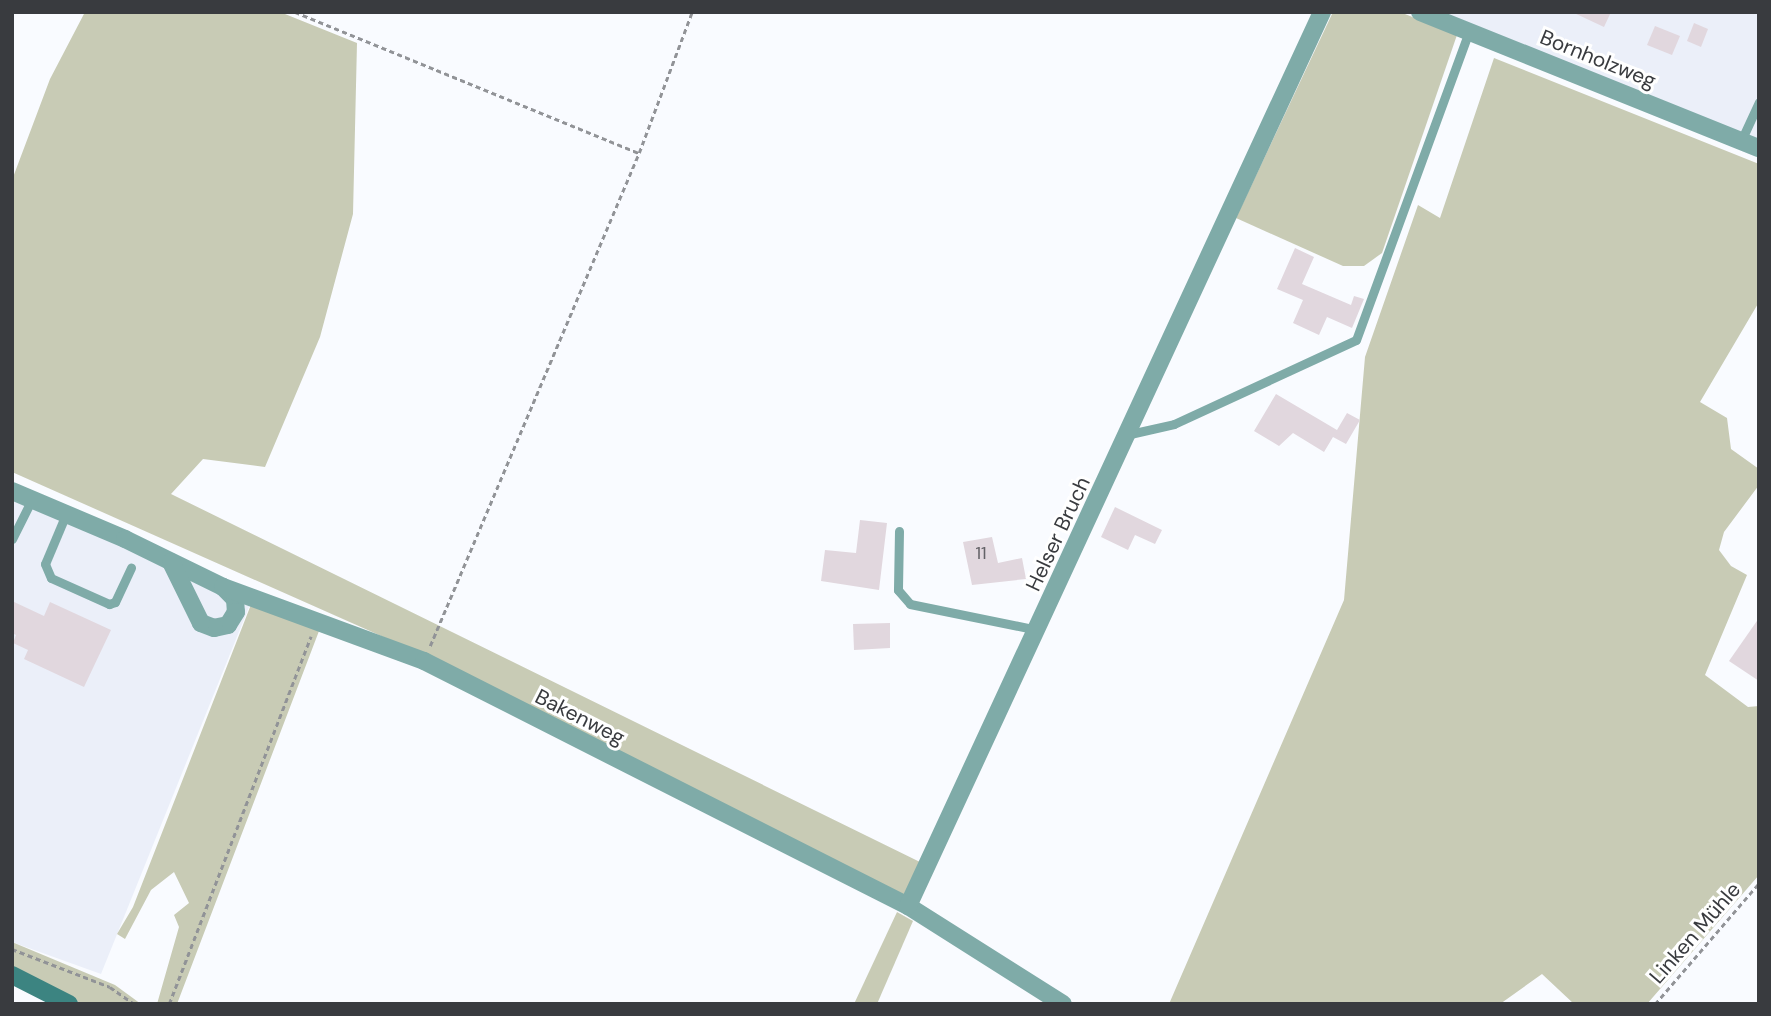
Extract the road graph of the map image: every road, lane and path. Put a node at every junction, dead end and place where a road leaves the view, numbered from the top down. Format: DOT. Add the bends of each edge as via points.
graph roads {
  1 [pos="295,12"];
  2 [pos="692,12"];
  3 [pos="1322,12"];
  4 [pos="1420,12"];
  5 [pos="1469,32"];
  6 [pos="1759,102"];
  7 [pos="1741,141"];
  8 [pos="1759,148"];
  9 [pos="639,153"];
  10 [pos="1130,434"];
  11 [pos="12,491"];
  12 [pos="32,499"];
  13 [pos="66,514"];
  14 [pos="899,531"];
  15 [pos="12,539"];
  16 [pos="170,562"];
  17 [pos="131,567"];
  18 [pos="223,587"];
  19 [pos="316,619"];
  20 [pos="1039,630"];
  21 [pos="424,661"];
  22 [pos="1759,883"];
  23 [pos="908,906"];
  24 [pos="12,949"];
  25 [pos="12,975"];
  26 [pos="69,1004"];
  27 [pos="134,1004"];
  28 [pos="169,1004"];
  29 [pos="1063,1004"];
  30 [pos="1655,1004"];
  1 -- 9 [label="path"];
  2 -- 9 [label="path"];
  3 -- 10 [label="street, Helser Bruch"];
  4 -- 5 [label="street, Bornholzweg"];
  5 -- 7 [label="street, Bornholzweg"];
  5 -- 10 [label="lane" via="1356,340 1174,424"];
  6 -- 7 [label="lane"];
  7 -- 8 [label="street, Bornholzweg"];
  9 -- 21 [label="path"];
  10 -- 20 [label="street, Helser Bruch"];
  11 -- 12 [label="street, Bakenweg"];
  12 -- 13 [label="street, Bakenweg"];
  12 -- 15 [label="lane"];
  13 -- 16 [label="street, Bakenweg"];
  13 -- 17 [label="lane" via="45,564 51,578 109,604 115,602"];
  14 -- 20 [label="lane" via="898,590 910,604"];
  16 -- 18 [label="street, Bakenweg"];
  16 -- 18 [label="street" via="201,623 214,628 228,625 236,612 235,599"];
  18 -- 19 [label="street, Bakenweg"];
  19 -- 21 [label="street, Bakenweg"];
  19 -- 28 [label="path"];
  20 -- 23 [label="street, Helser Bruch"];
  21 -- 23 [label="street, Bakenweg"];
  22 -- 30 [label="path, Linken Mühle"];
  23 -- 29 [label="street"];
  24 -- 27 [label="path" via="110,987"];
  25 -- 26 [label="street"];
}
